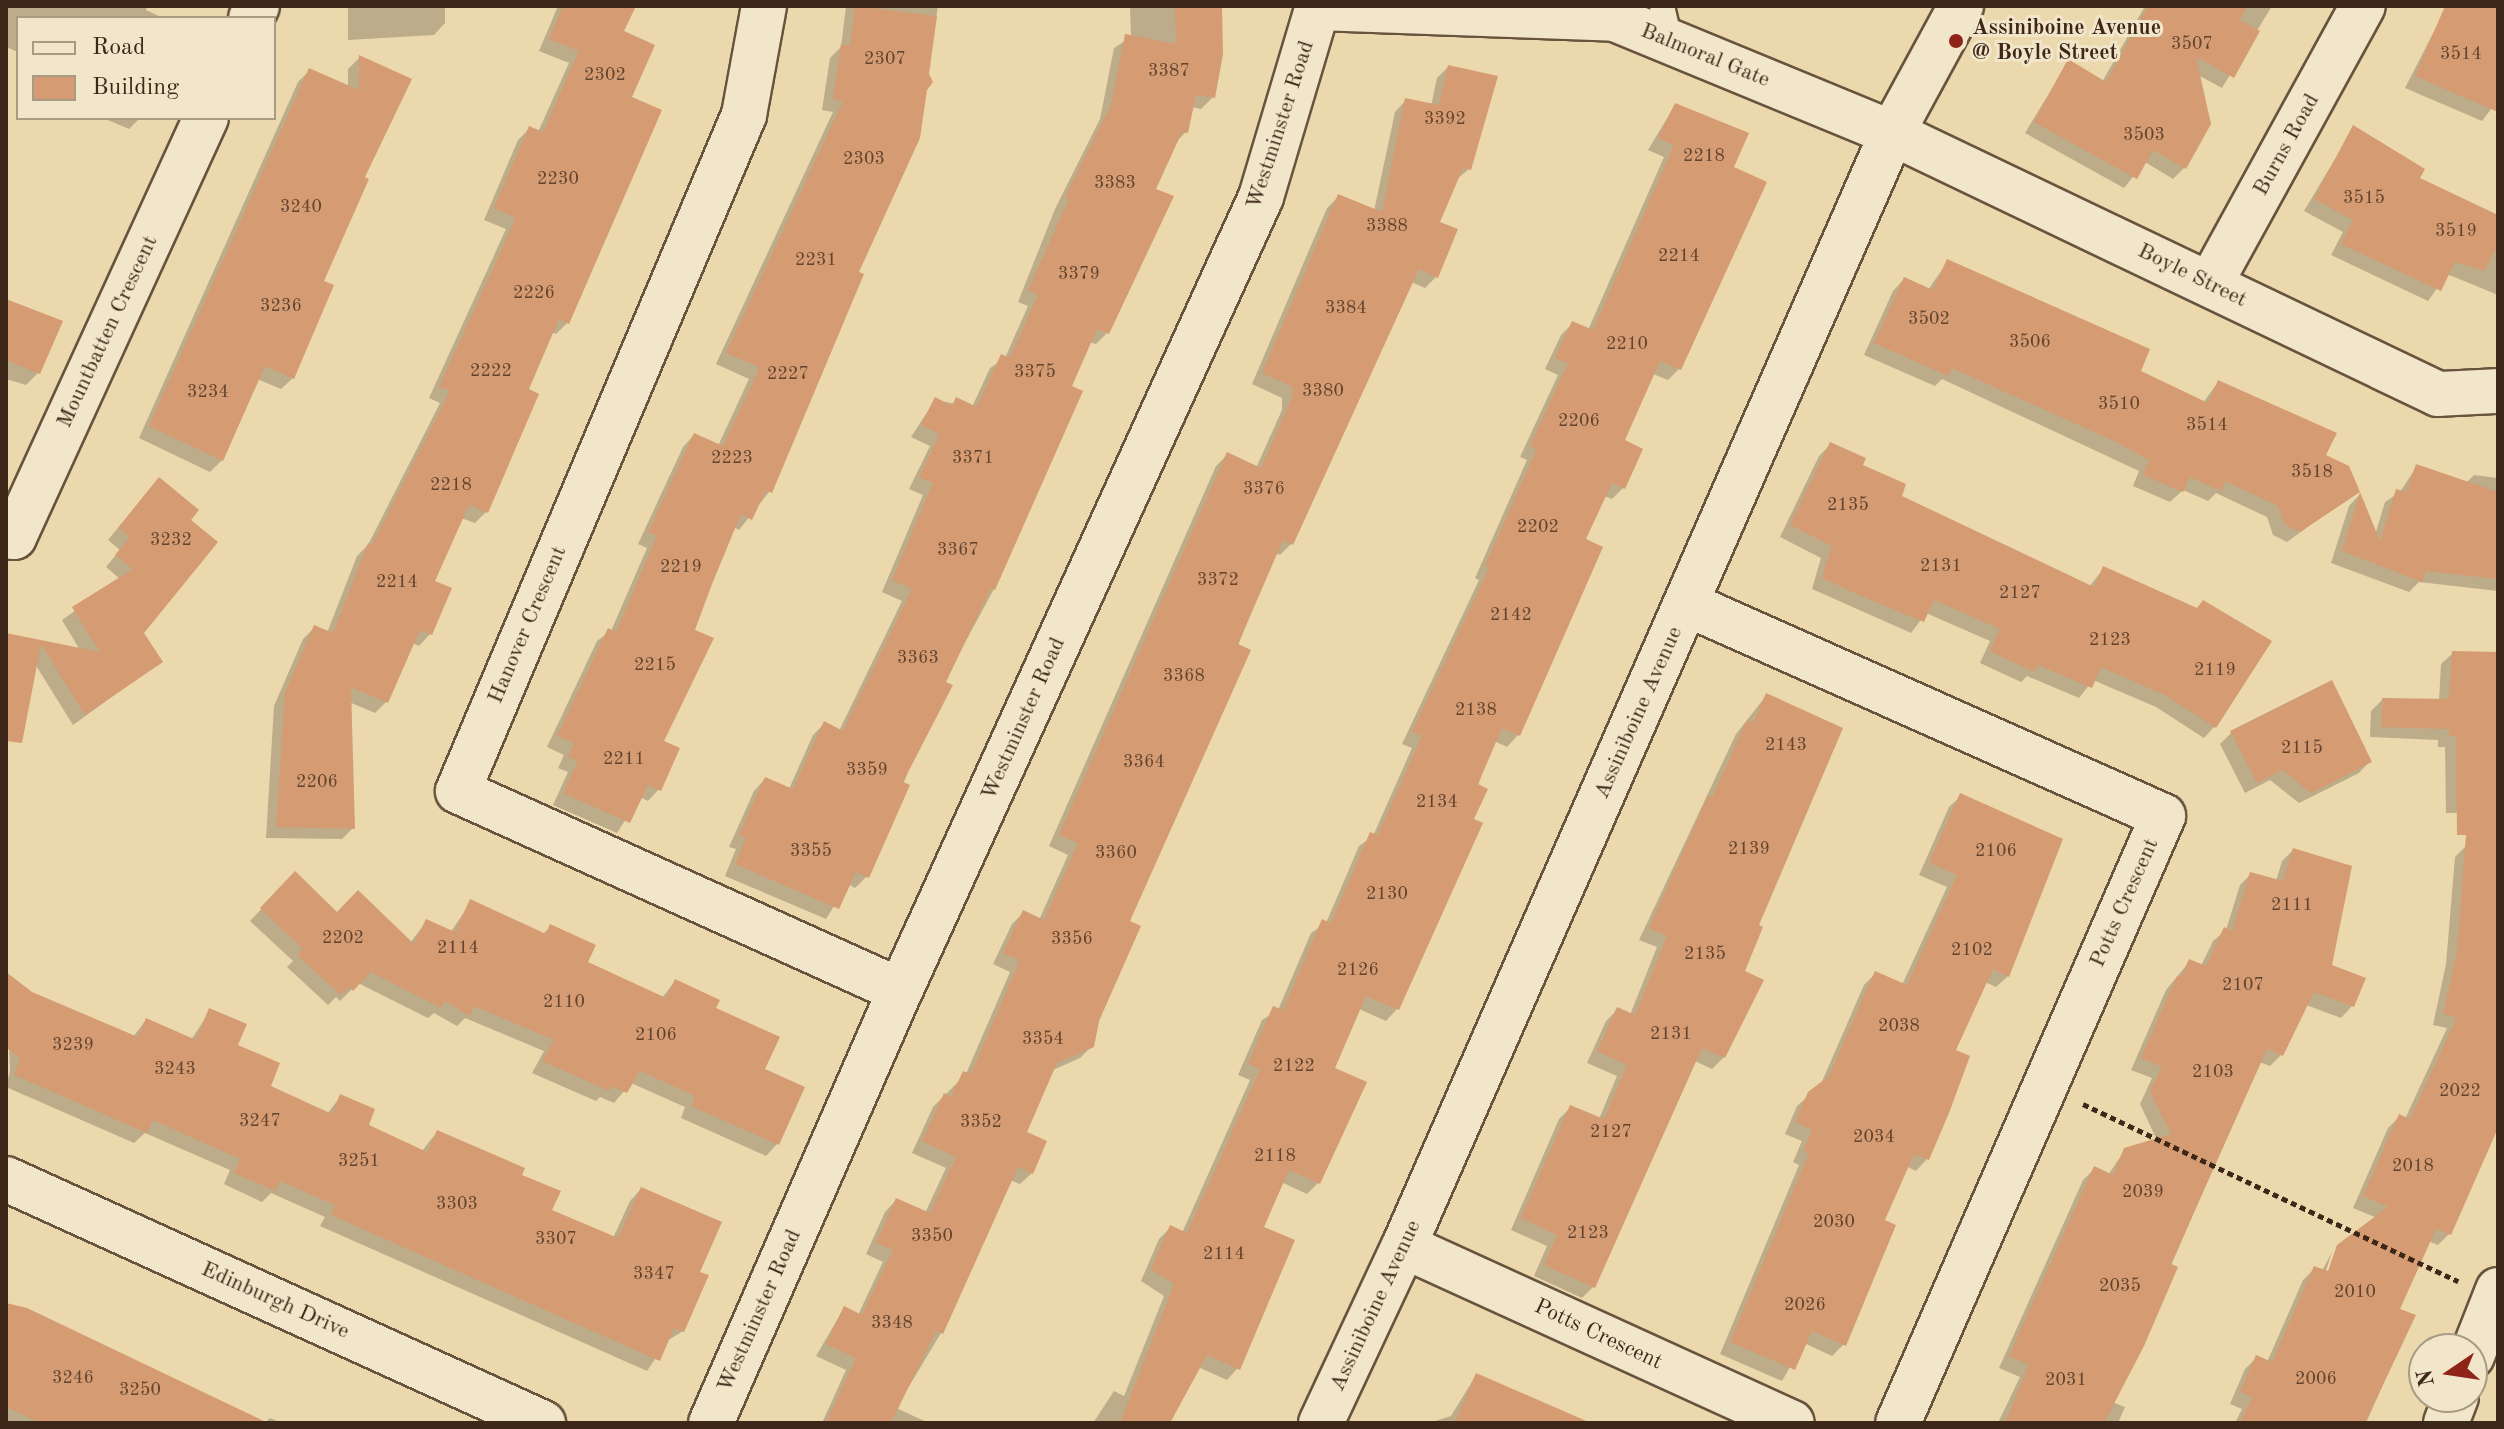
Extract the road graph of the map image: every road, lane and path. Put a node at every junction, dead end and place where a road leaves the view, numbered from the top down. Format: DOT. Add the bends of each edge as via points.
graph roads {
  1 [pos="764,6"];
  2 [pos="1961,6"];
  3 [pos="2363,6"];
  4 [pos="1318,7"];
  5 [pos="1666,24"];
  6 [pos="205,120"];
  7 [pos="1892,133"];
  8 [pos="2210,284"];
  9 [pos="2498,391"];
  10 [pos="6,531"];
  11 [pos="1687,604"];
  12 [pos="900,991"];
  13 [pos="2045,1087"];
  14 [pos="6,1179"];
  15 [pos="1404,1246"];
  16 [pos="2496,1294"];
  17 [pos="2481,1333"];
  18 [pos="543,1423"];
  19 [pos="711,1423"];
  20 [pos="1321,1423"];
  21 [pos="1792,1423"];
  22 [pos="1898,1423"];
  1 -- 12 [label="street, Hanover Crescent" via="744,115 458,791"];
  2 -- 7 [label="street, Assiniboine Avenue"];
  3 -- 8 [label="street, Burns Road"];
  4 -- 5 [label="street, Balmoral Gate"];
  4 -- 12 [label="street, Westminster Road" via="1261,197"];
  5 -- 7 [label="street, Balmoral Gate"];
  6 -- 10 [label="street, Mountbatten Crescent" via="14,537"];
  7 -- 8 [label="street, Boyle Street"];
  7 -- 11 [label="street, Assiniboine Avenue"];
  8 -- 9 [label="street, Boyle Street" via="2438,394"];
  11 -- 13 [label="street, Potts Crescent" via="2163,816"];
  11 -- 15 [label="street, Assiniboine Avenue"];
  12 -- 19 [label="street, Westminster Road"];
  13 -- 16 [label="path"];
  13 -- 22 [label="street, Potts Crescent"];
  14 -- 18 [label="street, Edinburgh Drive"];
  15 -- 20 [label="street, Assiniboine Avenue"];
  15 -- 21 [label="street, Potts Crescent"];
  16 -- 17 [label="street"];
}
